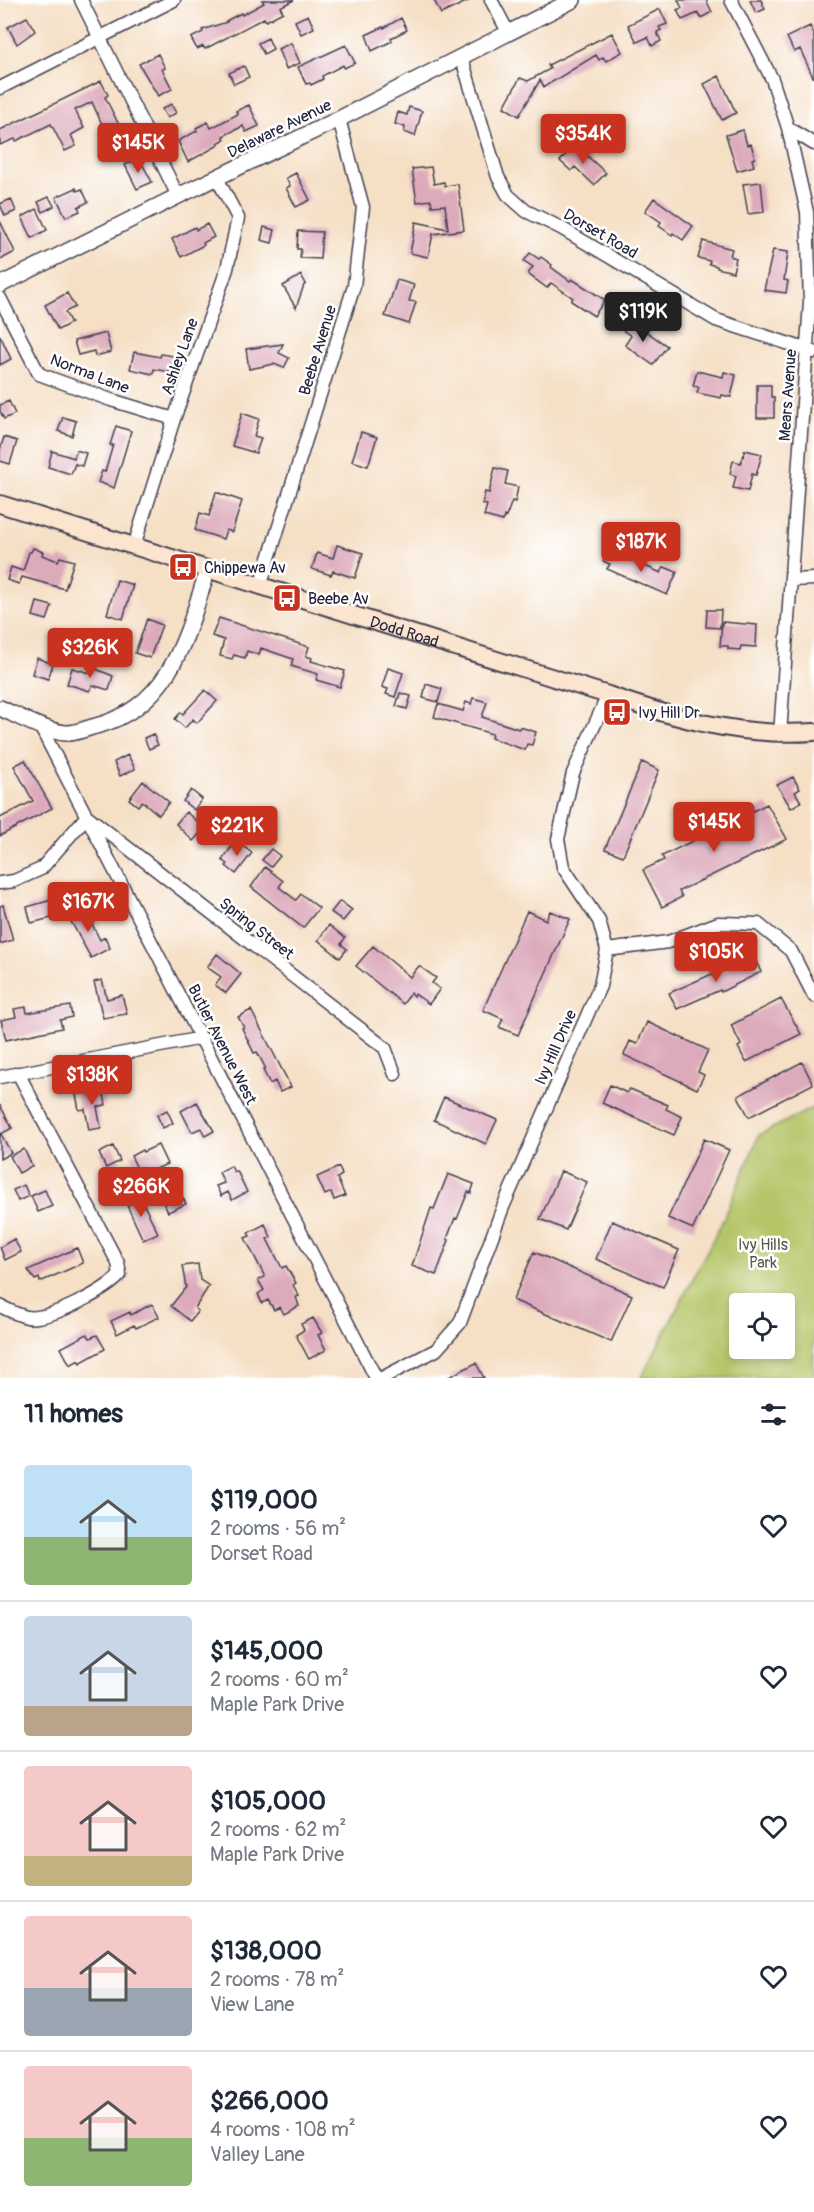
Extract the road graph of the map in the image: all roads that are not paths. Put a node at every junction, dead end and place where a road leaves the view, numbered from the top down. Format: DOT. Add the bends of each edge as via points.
graph roads {
  1 [pos="81,0"];
  2 [pos="174,0"];
  3 [pos="491,0"];
  4 [pos="573,0"];
  5 [pos="731,0"];
  6 [pos="508,32"];
  7 [pos="100,37"];
  8 [pos="461,56"];
  9 [pos="0,87"];
  10 [pos="339,118"];
  11 [pos="788,128"];
  12 [pos="814,144"];
  13 [pos="217,178"];
  14 [pos="178,196"];
  15 [pos="0,285"];
  16 [pos="0,298"];
  17 [pos="810,352"];
  18 [pos="174,419"];
  19 [pos="0,504"];
  20 [pos="134,546"];
  21 [pos="208,569"];
  22 [pos="814,579"];
  23 [pos="792,580"];
  24 [pos="260,587"];
  25 [pos="608,695"];
  26 [pos="0,708"];
  27 [pos="40,726"];
  28 [pos="814,732"];
  29 [pos="780,735"];
  30 [pos="87,816"];
  31 [pos="0,883"];
  32 [pos="607,950"];
  33 [pos="814,996"];
  34 [pos="202,1038"];
  35 [pos="18,1073"];
  36 [pos="395,1074"];
  37 [pos="0,1077"];
  38 [pos="0,1306"];
  39 [pos="376,1378"];
  40 [pos="382,1378"];
  1 -- 7 [label="street"];
  2 -- 7 [label="street"];
  3 -- 6 [label="street"];
  4 -- 6 [label="street, Delaware Avenue"];
  5 -- 11 [label="street, Mears Avenue" via="772,79"];
  6 -- 8 [label="street, Delaware Avenue"];
  7 -- 9 [label="street"];
  7 -- 14 [label="street"];
  8 -- 10 [label="street, Delaware Avenue"];
  8 -- 17 [label="street, Dorset Road" via="498,177 508,195 526,211 716,320"];
  10 -- 13 [label="street, Delaware Avenue"];
  10 -- 24 [label="street, Beebe Avenue" via="363,207 354,286"];
  11 -- 12 [label="street"];
  11 -- 17 [label="street, Mears Avenue" via="807,212"];
  13 -- 14 [label="street, Delaware Avenue"];
  13 -- 18 [label="street, Ashley Lane" via="238,218 227,269"];
  14 -- 15 [label="street, Delaware Avenue"];
  16 -- 18 [label="street, Norma Lane" via="39,374"];
  17 -- 23 [label="street, Mears Avenue"];
  18 -- 20 [label="street, Ashley Lane"];
  19 -- 20 [label="main road, Dodd Road"];
  20 -- 21 [label="main road, Dodd Road"];
  21 -- 24 [label="main road, Dodd Road"];
  21 -- 27 [label="street" via="184,642 166,678 147,700 111,722 66,733"];
  22 -- 23 [label="street"];
  23 -- 29 [label="street, Mears Avenue"];
  24 -- 25 [label="main road, Dodd Road"];
  25 -- 29 [label="main road, Dodd Road" via="729,730"];
  25 -- 32 [label="street, Ivy Hill Drive" via="573,773 558,839 563,867 599,921"];
  26 -- 27 [label="street"];
  27 -- 30 [label="street, Butler Avenue West"];
  28 -- 29 [label="main road, Dodd Road"];
  30 -- 31 [label="street" via="41,869"];
  30 -- 34 [label="street, Butler Avenue West"];
  30 -- 36 [label="street, Spring Street" via="385,1048"];
  32 -- 33 [label="street" via="668,942 718,923 758,924 791,951"];
  32 -- 40 [label="street, Ivy Hill Drive" via="600,986 503,1207 460,1323 436,1350"];
  34 -- 35 [label="street"];
  34 -- 39 [label="street, Butler Avenue West"];
  35 -- 37 [label="street"];
  35 -- 38 [label="street" via="120,1275 111,1284 60,1310 34,1317"];
}
